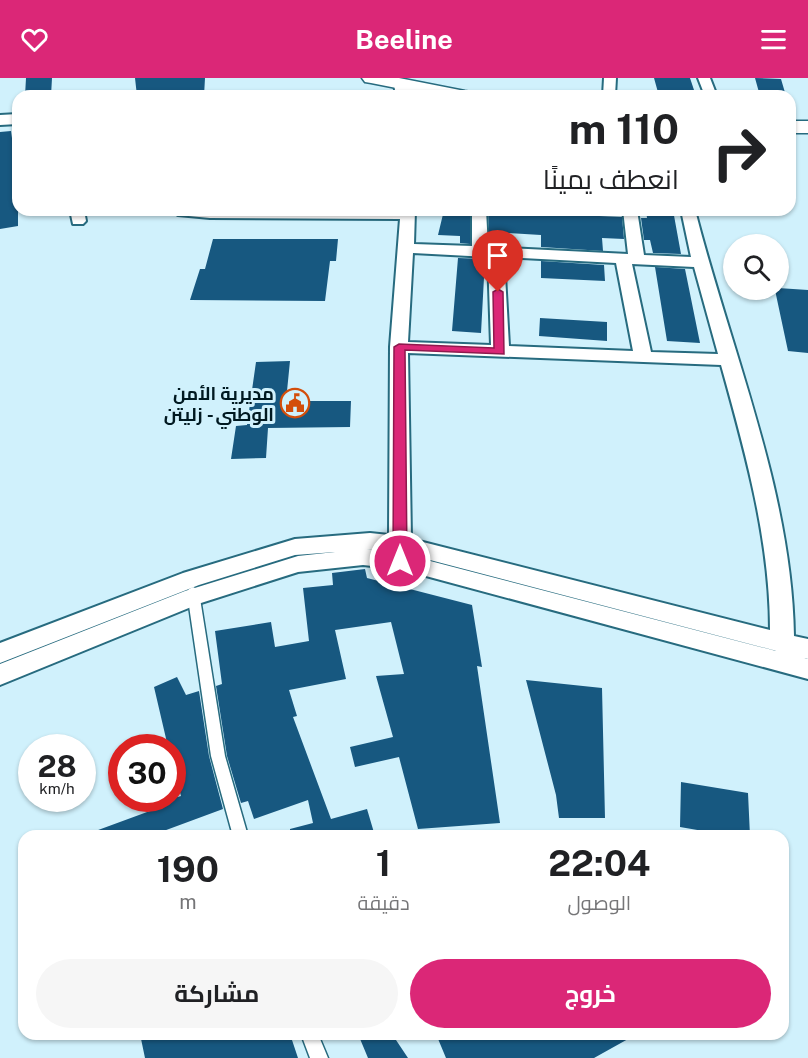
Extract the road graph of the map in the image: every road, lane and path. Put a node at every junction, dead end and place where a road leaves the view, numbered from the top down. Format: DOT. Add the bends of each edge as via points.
graph roads {
  1 [pos="371,78"];
  2 [pos="401,90"];
  3 [pos="409,216"];
  4 [pos="481,216"];
  5 [pos="630,216"];
  6 [pos="689,216"];
  7 [pos="408,248"];
  8 [pos="488,252"];
  9 [pos="630,259"];
  10 [pos="700,262"];
  11 [pos="399,347"];
  12 [pos="500,351"];
  13 [pos="643,357"];
  14 [pos="727,360"];
  15 [pos="400,552"];
  16 [pos="192,588"];
  17 [pos="782,643"];
  18 [pos="808,650"];
  19 [pos="0,653"];
  20 [pos="808,669"];
  21 [pos="0,675"];
  22 [pos="239,830"];
  23 [pos="312,1040"];
  24 [pos="319,1058"];
  1 -- 2 [label="highway"];
  3 -- 7 [label="street"];
  4 -- 8 [label="street"];
  5 -- 9 [label="street"];
  6 -- 10 [label="street"];
  7 -- 8 [label="street"];
  7 -- 11 [label="street"];
  8 -- 9 [label="street"];
  8 -- 12 [label="street"];
  9 -- 10 [label="street"];
  9 -- 13 [label="street"];
  10 -- 14 [label="street"];
  11 -- 12 [label="street"];
  11 -- 15 [label="street"];
  12 -- 13 [label="street"];
  13 -- 14 [label="street"];
  14 -- 17 [label="street" via="770,523 781,589"];
  15 -- 16 [label="street" via="298,564"];
  15 -- 17 [label="street"];
  15 -- 20 [label="street"];
  16 -- 19 [label="street"];
  16 -- 21 [label="street"];
  16 -- 22 [label="lane" via="218,756"];
  17 -- 18 [label="street"];
  23 -- 24 [label="lane"];
}
